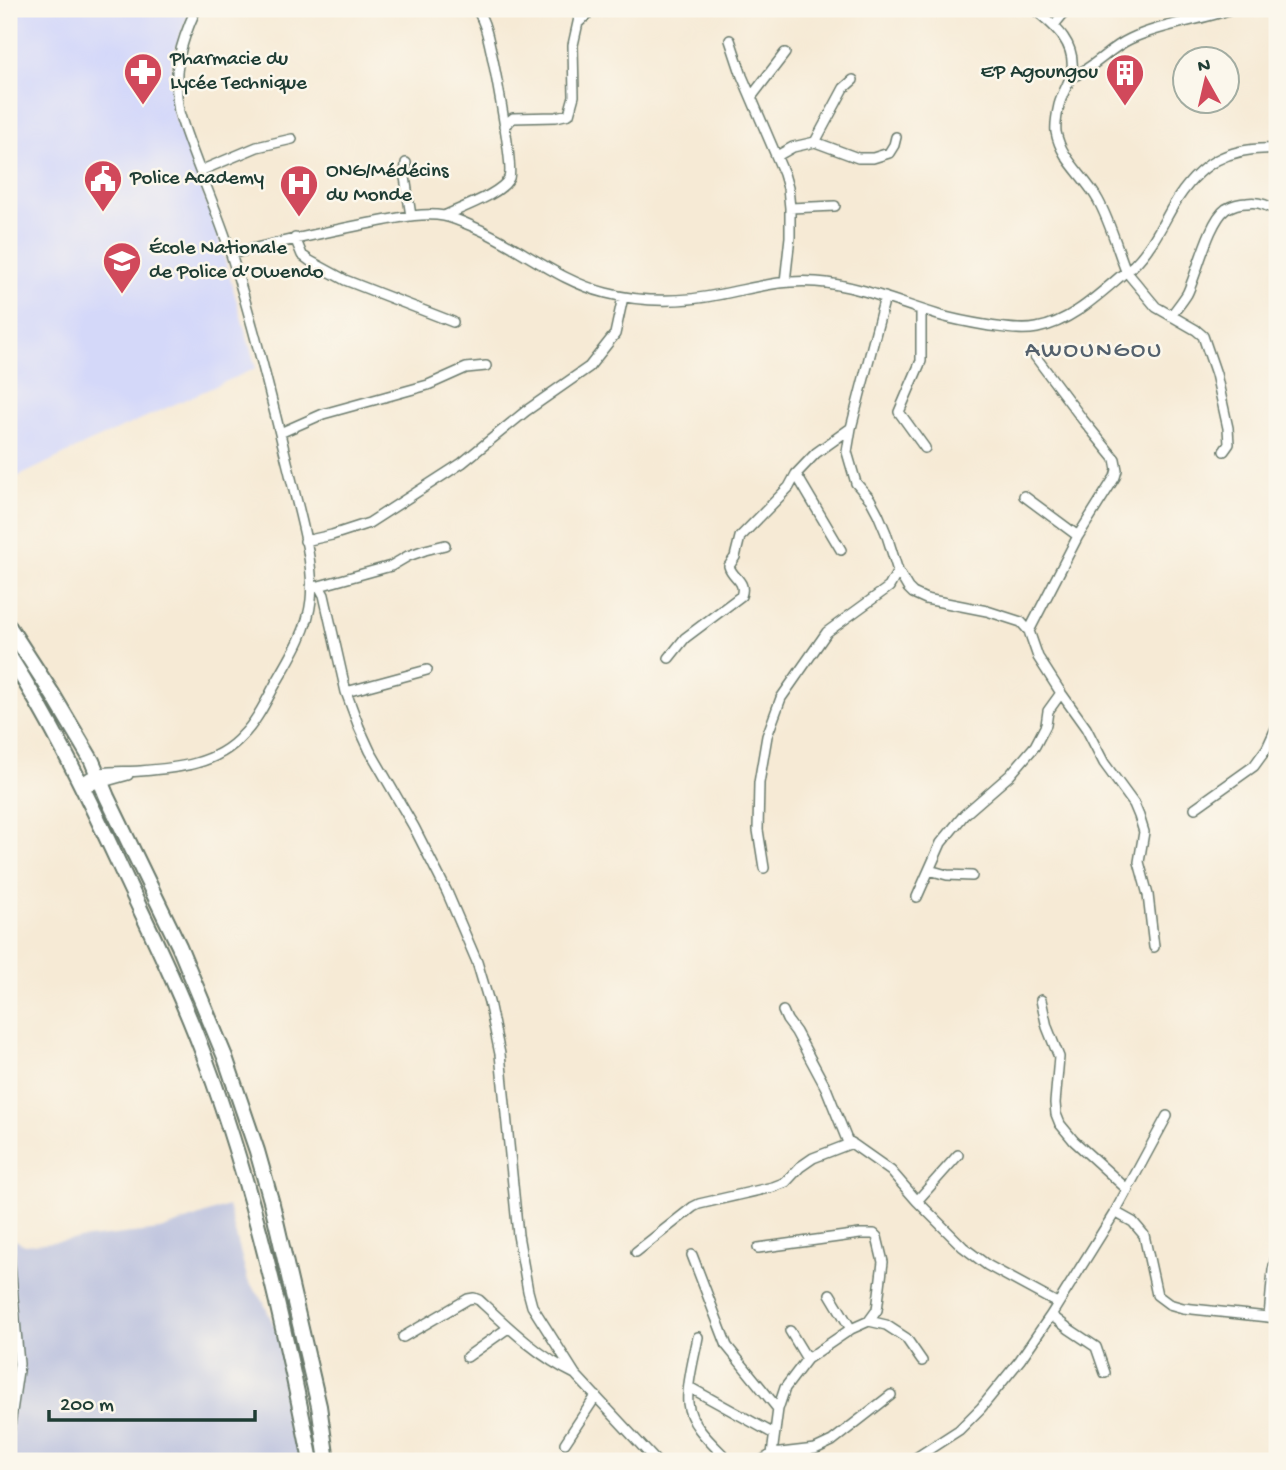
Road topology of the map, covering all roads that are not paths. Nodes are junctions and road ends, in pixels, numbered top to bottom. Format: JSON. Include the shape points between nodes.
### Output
{"nodes":[{"id":1,"x":197,"y":9,"type":"edge"},
{"id":2,"x":477,"y":9,"type":"edge"},
{"id":3,"x":580,"y":9,"type":"edge"},
{"id":4,"x":593,"y":9,"type":"edge"},
{"id":5,"x":1034,"y":9,"type":"edge"},
{"id":6,"x":1067,"y":9,"type":"edge"},
{"id":7,"x":1231,"y":9,"type":"edge"},
{"id":8,"x":578,"y":23,"type":"junction"},
{"id":9,"x":1054,"y":25,"type":"junction"},
{"id":10,"x":730,"y":40,"type":"dead end"},
{"id":11,"x":785,"y":53,"type":"dead end"},
{"id":12,"x":1070,"y":78,"type":"junction"},
{"id":13,"x":853,"y":80,"type":"dead end"},
{"id":14,"x":752,"y":96,"type":"junction"},
{"id":15,"x":504,"y":126,"type":"junction"},
{"id":16,"x":896,"y":137,"type":"dead end"},
{"id":17,"x":292,"y":139,"type":"dead end"},
{"id":18,"x":815,"y":142,"type":"junction"},
{"id":19,"x":1277,"y":149,"type":"edge"},
{"id":20,"x":777,"y":156,"type":"junction"},
{"id":21,"x":406,"y":163,"type":"dead end"},
{"id":22,"x":200,"y":170,"type":"junction"},
{"id":23,"x":835,"y":206,"type":"dead end"},
{"id":24,"x":790,"y":208,"type":"junction"},
{"id":25,"x":1277,"y":212,"type":"edge"},
{"id":26,"x":411,"y":216,"type":"junction"},
{"id":27,"x":444,"y":216,"type":"junction"},
{"id":28,"x":295,"y":238,"type":"junction"},
{"id":29,"x":231,"y":254,"type":"junction"},
{"id":30,"x":1126,"y":271,"type":"junction"},
{"id":31,"x":786,"y":282,"type":"junction"},
{"id":32,"x":623,"y":297,"type":"junction"},
{"id":33,"x":885,"y":298,"type":"junction"},
{"id":34,"x":921,"y":310,"type":"junction"},
{"id":35,"x":1171,"y":316,"type":"junction"},
{"id":36,"x":453,"y":322,"type":"dead end"},
{"id":37,"x":1035,"y":356,"type":"dead end"},
{"id":38,"x":486,"y":366,"type":"dead end"},
{"id":39,"x":851,"y":428,"type":"junction"},
{"id":40,"x":280,"y":433,"type":"junction"},
{"id":41,"x":925,"y":449,"type":"dead end"},
{"id":42,"x":1224,"y":451,"type":"dead end"},
{"id":43,"x":796,"y":474,"type":"junction"},
{"id":44,"x":1024,"y":496,"type":"dead end"},
{"id":45,"x":1078,"y":536,"type":"junction"},
{"id":46,"x":305,"y":541,"type":"junction"},
{"id":47,"x":445,"y":545,"type":"dead end"},
{"id":48,"x":841,"y":550,"type":"dead end"},
{"id":49,"x":898,"y":571,"type":"junction"},
{"id":50,"x":315,"y":586,"type":"junction"},
{"id":51,"x":9,"y":627,"type":"edge"},
{"id":52,"x":1029,"y":631,"type":"junction"},
{"id":53,"x":9,"y":656,"type":"edge"},
{"id":54,"x":669,"y":657,"type":"dead end"},
{"id":55,"x":427,"y":670,"type":"dead end"},
{"id":56,"x":346,"y":692,"type":"junction"},
{"id":57,"x":1061,"y":693,"type":"junction"},
{"id":58,"x":1277,"y":726,"type":"edge"},
{"id":59,"x":99,"y":778,"type":"junction"},
{"id":60,"x":81,"y":784,"type":"junction"},
{"id":61,"x":1195,"y":808,"type":"dead end"},
{"id":62,"x":764,"y":868,"type":"dead end"},
{"id":63,"x":929,"y":870,"type":"junction"},
{"id":64,"x":972,"y":876,"type":"dead end"},
{"id":65,"x":917,"y":897,"type":"dead end"},
{"id":66,"x":1154,"y":947,"type":"dead end"},
{"id":67,"x":1041,"y":1000,"type":"dead end"},
{"id":68,"x":783,"y":1011,"type":"dead end"},
{"id":69,"x":1167,"y":1116,"type":"dead end"},
{"id":70,"x":852,"y":1143,"type":"junction"},
{"id":71,"x":958,"y":1155,"type":"dead end"},
{"id":72,"x":1128,"y":1189,"type":"junction"},
{"id":73,"x":916,"y":1200,"type":"junction"},
{"id":74,"x":1115,"y":1212,"type":"junction"},
{"id":75,"x":758,"y":1248,"type":"dead end"},
{"id":76,"x":635,"y":1252,"type":"dead end"},
{"id":77,"x":9,"y":1253,"type":"edge"},
{"id":78,"x":1277,"y":1253,"type":"edge"},
{"id":79,"x":692,"y":1255,"type":"dead end"},
{"id":80,"x":830,"y":1294,"type":"dead end"},
{"id":81,"x":1057,"y":1303,"type":"junction"},
{"id":82,"x":1051,"y":1315,"type":"junction"},
{"id":83,"x":1273,"y":1317,"type":"edge"},
{"id":84,"x":869,"y":1321,"type":"junction"},
{"id":85,"x":508,"y":1328,"type":"junction"},
{"id":86,"x":851,"y":1329,"type":"junction"},
{"id":87,"x":790,"y":1331,"type":"dead end"},
{"id":88,"x":403,"y":1337,"type":"dead end"},
{"id":89,"x":698,"y":1337,"type":"dead end"},
{"id":90,"x":467,"y":1357,"type":"dead end"},
{"id":91,"x":807,"y":1359,"type":"junction"},
{"id":92,"x":922,"y":1361,"type":"dead end"},
{"id":93,"x":1105,"y":1373,"type":"dead end"},
{"id":94,"x":575,"y":1374,"type":"junction"},
{"id":95,"x":689,"y":1387,"type":"junction"},
{"id":96,"x":891,"y":1395,"type":"dead end"},
{"id":97,"x":596,"y":1396,"type":"junction"},
{"id":98,"x":778,"y":1409,"type":"junction"},
{"id":99,"x":9,"y":1432,"type":"edge"},
{"id":100,"x":774,"y":1434,"type":"junction"},
{"id":101,"x":565,"y":1443,"type":"dead end"},
{"id":102,"x":772,"y":1454,"type":"junction"},
{"id":103,"x":311,"y":1461,"type":"edge"},
{"id":104,"x":327,"y":1461,"type":"edge"},
{"id":105,"x":656,"y":1461,"type":"edge"},
{"id":106,"x":729,"y":1461,"type":"edge"},
{"id":107,"x":761,"y":1461,"type":"edge"},
{"id":108,"x":911,"y":1461,"type":"edge"}],
"edges":[{"from":1,"to":22,"type":"street","via":[[181,44],[176,87],[179,112]]},
{"from":2,"to":15,"type":"street","via":[[489,43]]},
{"from":3,"to":8,"type":"street"},
{"from":4,"to":8,"type":"street"},
{"from":5,"to":9,"type":"street"},
{"from":6,"to":9,"type":"street"},
{"from":7,"to":12,"type":"street","via":[[1145,32]]},
{"from":8,"to":15,"type":"street","via":[[569,114],[513,118]]},
{"from":9,"to":12,"type":"street","via":[[1073,56]]},
{"from":10,"to":14,"type":"street"},
{"from":11,"to":14,"type":"street"},
{"from":12,"to":30,"type":"street","via":[[1062,93],[1057,135],[1074,169],[1098,199]]},
{"from":13,"to":18,"type":"street"},
{"from":14,"to":20,"type":"street"},
{"from":15,"to":27,"type":"street","via":[[510,166],[504,186]]},
{"from":16,"to":18,"type":"street","via":[[889,153],[865,159]]},
{"from":17,"to":22,"type":"street","via":[[257,147]]},
{"from":18,"to":20,"type":"street"},
{"from":19,"to":30,"type":"street","via":[[1252,149],[1212,162],[1191,180],[1153,242]]},
{"from":20,"to":24,"type":"street"},
{"from":21,"to":26,"type":"street"},
{"from":22,"to":29,"type":"street"},
{"from":23,"to":24,"type":"street"},
{"from":24,"to":31,"type":"street"},
{"from":25,"to":35,"type":"street","via":[[1251,202],[1226,209],[1210,233],[1186,295]]},
{"from":26,"to":27,"type":"street"},
{"from":26,"to":28,"type":"street"},
{"from":27,"to":32,"type":"street","via":[[482,231],[580,284]]},
{"from":28,"to":29,"type":"street"},
{"from":28,"to":36,"type":"street","via":[[302,255],[345,280]]},
{"from":29,"to":40,"type":"street"},
{"from":30,"to":34,"type":"street","via":[[1063,319],[1034,329],[1002,328]]},
{"from":30,"to":35,"type":"street","via":[[1148,299]]},
{"from":31,"to":32,"type":"street","via":[[689,299]]},
{"from":31,"to":33,"type":"street","via":[[832,284]]},
{"from":32,"to":46,"type":"street","via":[[615,334],[589,367],[462,463],[369,523]]},
{"from":33,"to":34,"type":"street"},
{"from":33,"to":39,"type":"street"},
{"from":34,"to":41,"type":"street","via":[[921,361],[899,412]]},
{"from":35,"to":42,"type":"street","via":[[1196,330],[1207,346],[1228,428],[1229,444]]},
{"from":37,"to":45,"type":"street","via":[[1115,459],[1115,477]]},
{"from":38,"to":40,"type":"street","via":[[466,368],[428,385],[323,414]]},
{"from":39,"to":43,"type":"street"},
{"from":39,"to":49,"type":"street","via":[[847,452],[856,483],[878,514]]},
{"from":40,"to":46,"type":"street"},
{"from":43,"to":48,"type":"street"},
{"from":43,"to":54,"type":"street","via":[[740,537],[729,566],[742,583],[741,596],[685,638]]},
{"from":44,"to":45,"type":"street"},
{"from":45,"to":52,"type":"street"},
{"from":46,"to":50,"type":"street"},
{"from":47,"to":50,"type":"street","via":[[391,566]]},
{"from":49,"to":52,"type":"street","via":[[913,593],[1011,617]]},
{"from":49,"to":62,"type":"street","via":[[889,587],[827,632],[781,698],[767,736],[759,783],[758,830]]},
{"from":50,"to":56,"type":"street","via":[[324,595]]},
{"from":50,"to":59,"type":"street","via":[[300,639],[264,706],[233,745],[210,760]]},
{"from":51,"to":59,"type":"highway"},
{"from":52,"to":57,"type":"street","via":[[1038,657]]},
{"from":53,"to":60,"type":"highway"},
{"from":55,"to":56,"type":"street"},
{"from":56,"to":94,"type":"street","via":[[370,751],[447,892],[477,962],[500,1054],[528,1291],[532,1306]]},
{"from":57,"to":63,"type":"street","via":[[1048,711],[1044,732],[1035,746],[964,815],[941,843]]},
{"from":57,"to":66,"type":"street","via":[[1139,816],[1144,832],[1139,862]]},
{"from":58,"to":61,"type":"street","via":[[1254,766]]},
{"from":59,"to":60,"type":"street","via":[[92,785]]},
{"from":59,"to":104,"type":"highway","via":[[179,946],[240,1099],[272,1204]]},
{"from":60,"to":103,"type":"highway","via":[[170,973],[227,1121],[252,1201]]},
{"from":63,"to":64,"type":"street"},
{"from":63,"to":65,"type":"street"},
{"from":67,"to":72,"type":"street","via":[[1059,1058],[1055,1103],[1060,1124]]},
{"from":68,"to":70,"type":"street"},
{"from":69,"to":72,"type":"street"},
{"from":70,"to":73,"type":"street","via":[[891,1171]]},
{"from":70,"to":76,"type":"street","via":[[813,1158],[786,1182],[693,1207]]},
{"from":71,"to":73,"type":"street"},
{"from":72,"to":74,"type":"street"},
{"from":73,"to":81,"type":"street","via":[[987,1265]]},
{"from":74,"to":81,"type":"street"},
{"from":74,"to":83,"type":"street","via":[[1144,1235],[1157,1295],[1169,1304]]},
{"from":75,"to":84,"type":"street","via":[[874,1234],[883,1270],[877,1310]]},
{"from":77,"to":99,"type":"street","via":[[19,1364]]},
{"from":78,"to":83,"type":"street"},
{"from":79,"to":98,"type":"street","via":[[727,1346]]},
{"from":80,"to":86,"type":"street"},
{"from":81,"to":82,"type":"street"},
{"from":82,"to":93,"type":"street","via":[[1096,1347]]},
{"from":82,"to":108,"type":"street","via":[[981,1408],[959,1430]]},
{"from":84,"to":86,"type":"street"},
{"from":84,"to":92,"type":"street","via":[[906,1338]]},
{"from":85,"to":88,"type":"street","via":[[474,1298]]},
{"from":85,"to":90,"type":"street"},
{"from":85,"to":94,"type":"street"},
{"from":86,"to":91,"type":"street"},
{"from":87,"to":91,"type":"street"},
{"from":89,"to":95,"type":"street"},
{"from":91,"to":98,"type":"street","via":[[785,1388]]},
{"from":94,"to":97,"type":"street"},
{"from":95,"to":100,"type":"street"},
{"from":95,"to":106,"type":"street","via":[[687,1401],[693,1418]]},
{"from":96,"to":102,"type":"street","via":[[823,1446]]},
{"from":97,"to":101,"type":"street"},
{"from":97,"to":105,"type":"street"},
{"from":98,"to":100,"type":"street"},
{"from":100,"to":102,"type":"street"},
{"from":102,"to":107,"type":"street"}]}
